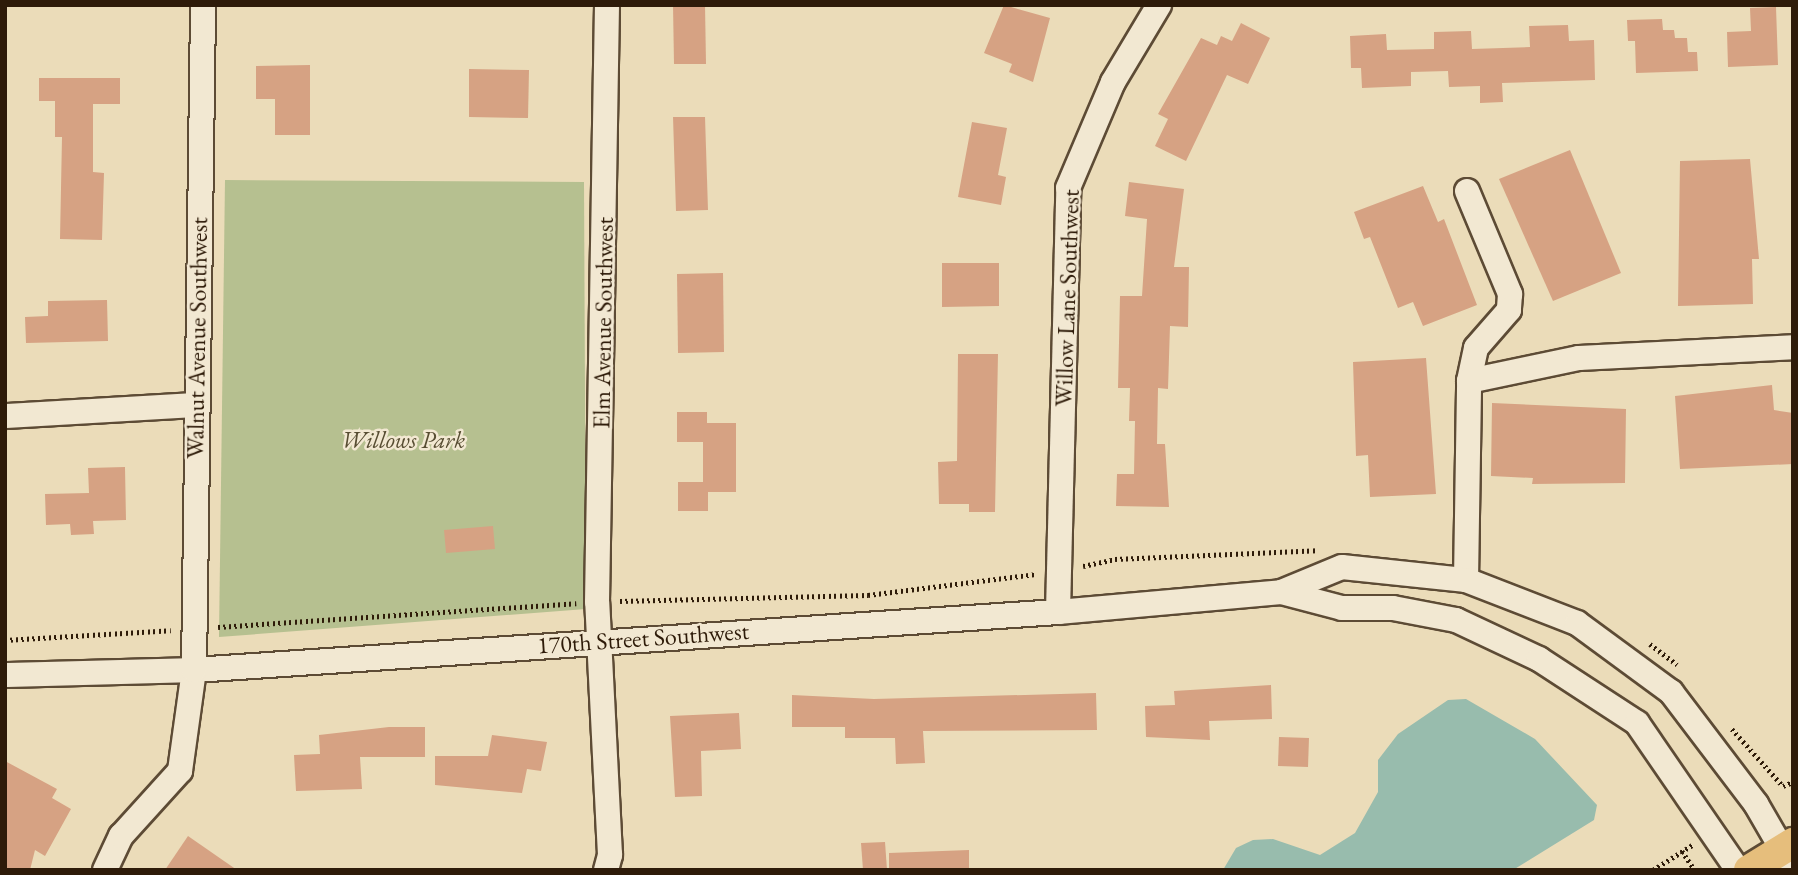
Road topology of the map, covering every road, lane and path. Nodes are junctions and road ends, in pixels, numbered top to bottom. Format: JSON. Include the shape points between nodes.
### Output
{"nodes":[{"id":1,"x":202,"y":5,"type":"edge"},
{"id":2,"x":607,"y":5,"type":"edge"},
{"id":3,"x":1159,"y":5,"type":"edge"},
{"id":4,"x":1467,"y":191,"type":"dead end"},
{"id":5,"x":1793,"y":347,"type":"edge"},
{"id":6,"x":1469,"y":381,"type":"junction"},
{"id":7,"x":196,"y":405,"type":"junction"},
{"id":8,"x":5,"y":416,"type":"edge"},
{"id":9,"x":1466,"y":580,"type":"junction"},
{"id":10,"x":1281,"y":592,"type":"junction"},
{"id":11,"x":1058,"y":612,"type":"junction"},
{"id":12,"x":601,"y":640,"type":"junction"},
{"id":13,"x":194,"y":670,"type":"junction"},
{"id":14,"x":5,"y":676,"type":"edge"},
{"id":15,"x":1682,"y":851,"type":"dead end"},
{"id":16,"x":1789,"y":853,"type":"edge"},
{"id":17,"x":105,"y":870,"type":"edge"},
{"id":18,"x":606,"y":870,"type":"edge"},
{"id":19,"x":1695,"y":870,"type":"edge"},
{"id":20,"x":1738,"y":870,"type":"edge"},
{"id":21,"x":1749,"y":870,"type":"edge"}],
"edges":[{"from":1,"to":7,"type":"street","name":"Walnut Avenue Southwest"},
{"from":2,"to":12,"type":"street","name":"Elm Avenue Southwest"},
{"from":3,"to":11,"type":"street","name":"Willow Lane Southwest","via":[[1113,82],[1068,188]]},
{"from":4,"to":6,"type":"street","via":[[1510,294],[1509,310],[1476,348]]},
{"from":5,"to":6,"type":"street","via":[[1579,358]]},
{"from":6,"to":9,"type":"street"},
{"from":7,"to":8,"type":"street"},
{"from":7,"to":13,"type":"street","name":"Walnut Avenue Southwest"},
{"from":9,"to":10,"type":"street","name":"170th Street Southwest","via":[[1342,567]]},
{"from":9,"to":16,"type":"street","name":"170th Street Southwest","via":[[1577,623],[1671,692]]},
{"from":10,"to":11,"type":"street","name":"170th Street Southwest"},
{"from":10,"to":20,"type":"street","name":"170th Street Southwest","via":[[1342,608],[1393,608],[1456,620],[1539,659],[1637,723]]},
{"from":11,"to":12,"type":"street","name":"170th Street Southwest"},
{"from":12,"to":13,"type":"street","name":"170th Street Southwest"},
{"from":12,"to":18,"type":"street","name":"Elm Avenue Southwest"},
{"from":13,"to":14,"type":"street","name":"170th Street Southwest"},
{"from":13,"to":17,"type":"street","name":"Walnut Avenue Southwest","via":[[180,771],[121,836]]},
{"from":15,"to":19,"type":"path"},
{"from":16,"to":21,"type":"main road"}]}
